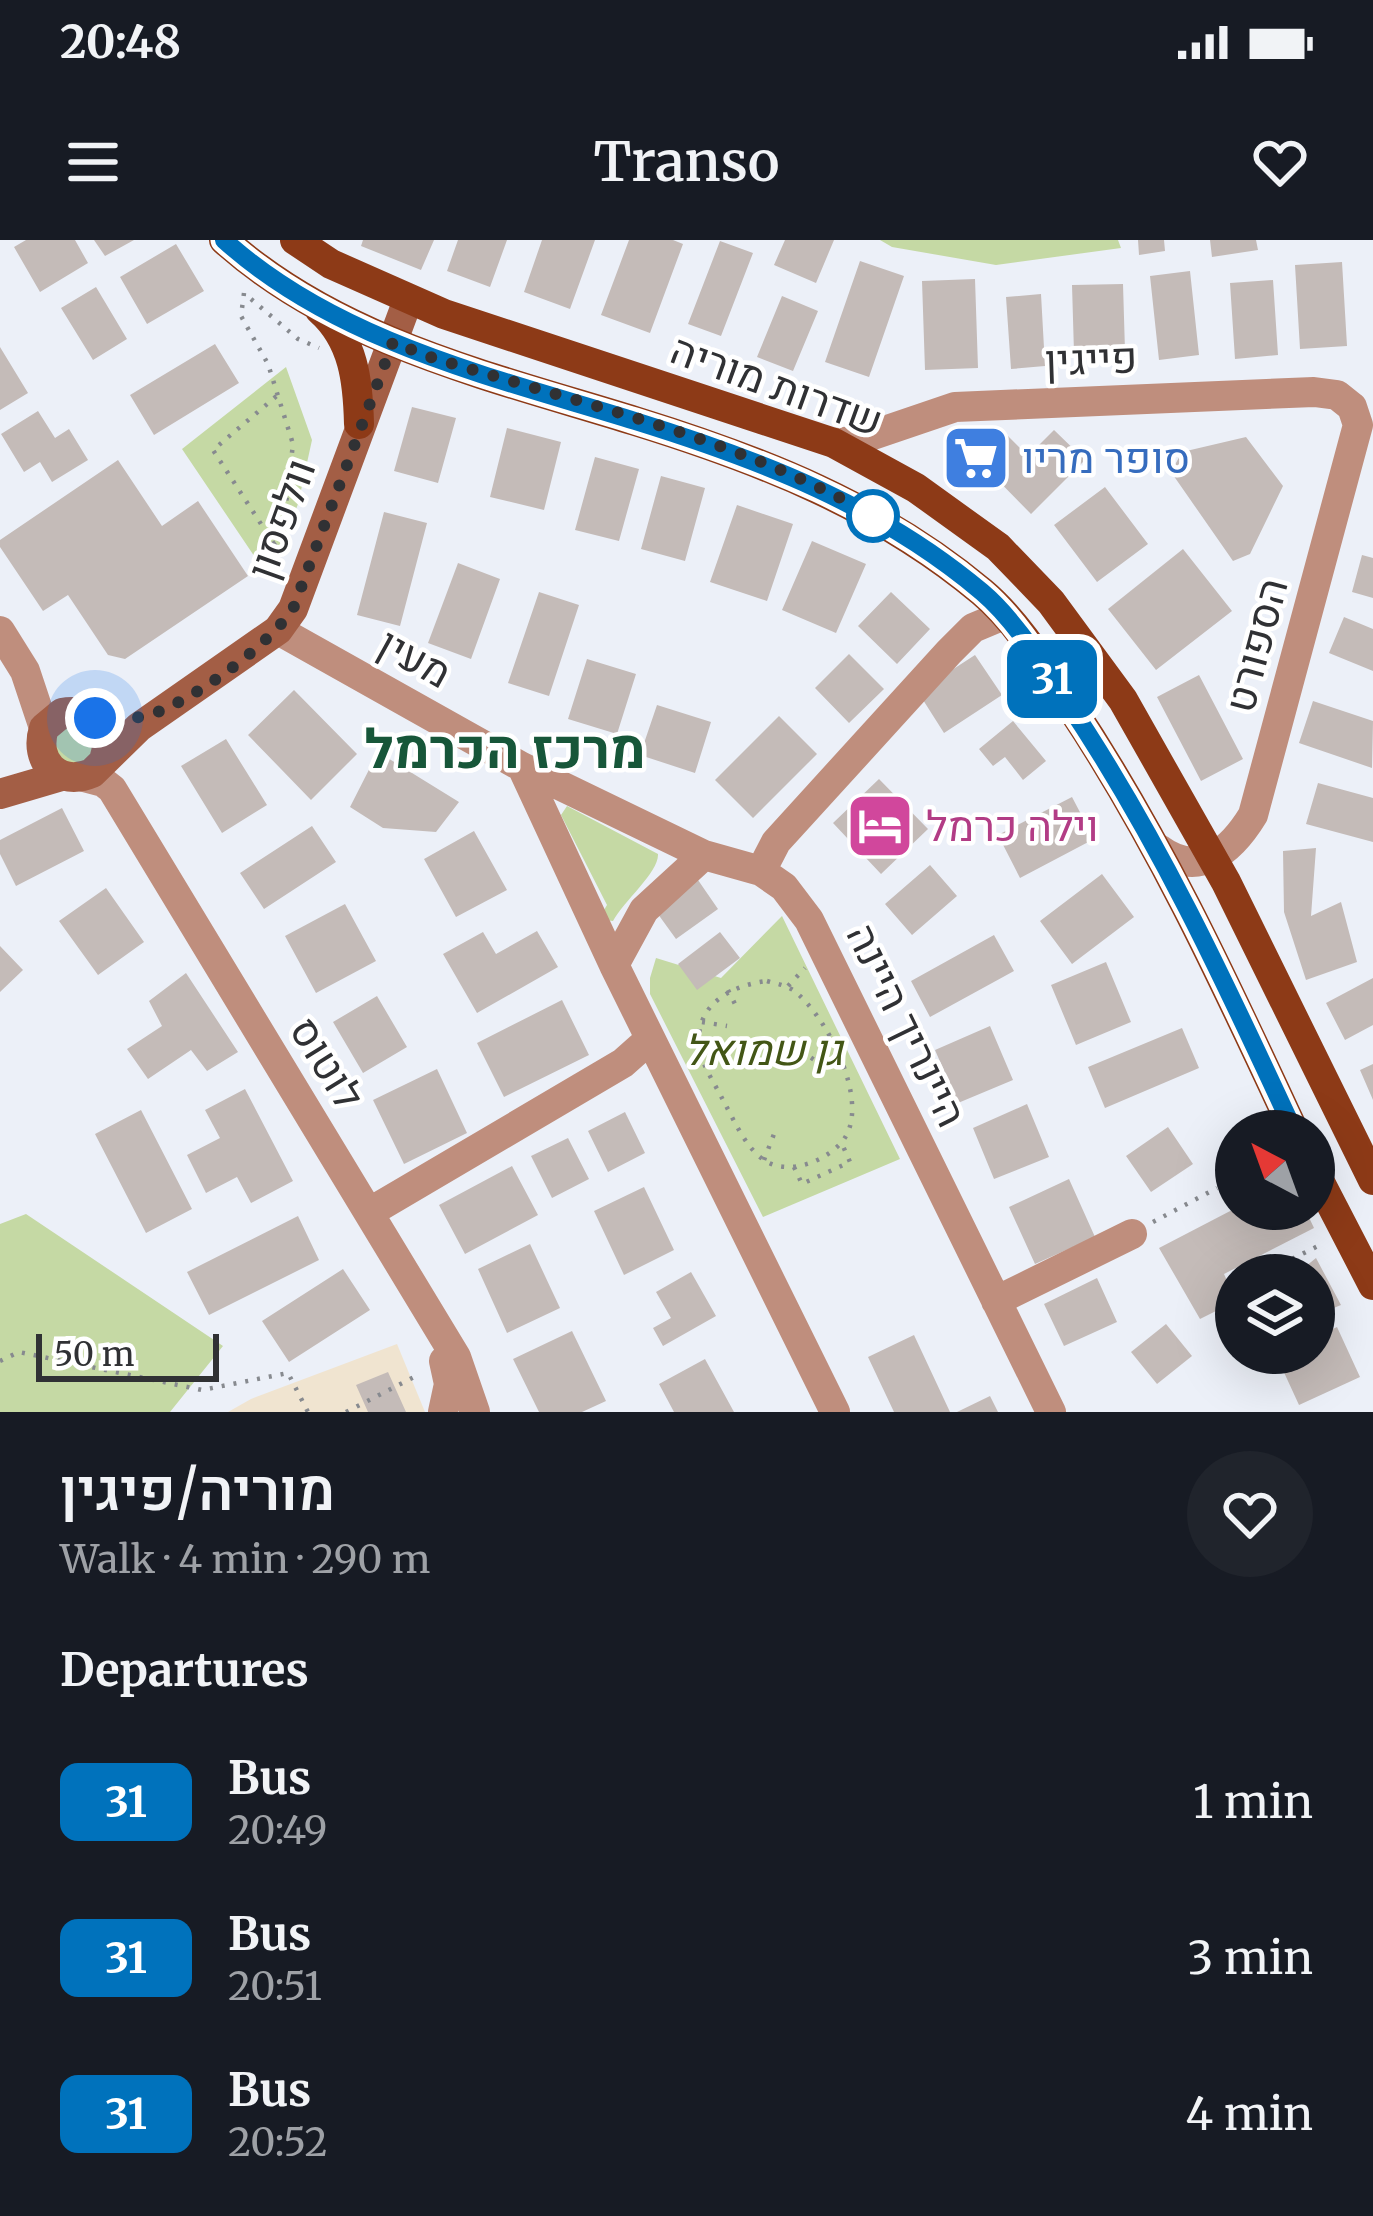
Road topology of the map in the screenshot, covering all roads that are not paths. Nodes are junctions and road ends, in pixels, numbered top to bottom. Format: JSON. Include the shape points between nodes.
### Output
{"nodes":[{"id":1,"x":224,"y":240,"type":"edge"},
{"id":2,"x":295,"y":240,"type":"edge"},
{"id":3,"x":408,"y":300,"type":"junction"},
{"id":4,"x":311,"y":302,"type":"junction"},
{"id":5,"x":393,"y":342,"type":"junction"},
{"id":6,"x":1362,"y":399,"type":"edge"},
{"id":7,"x":359,"y":424,"type":"junction"},
{"id":8,"x":835,"y":443,"type":"junction"},
{"id":9,"x":1004,"y":615,"type":"junction"},
{"id":10,"x":278,"y":630,"type":"junction"},
{"id":11,"x":0,"y":631,"type":"edge"},
{"id":12,"x":25,"y":671,"type":"junction"},
{"id":13,"x":160,"y":711,"type":"junction"},
{"id":14,"x":84,"y":714,"type":"junction"},
{"id":15,"x":42,"y":740,"type":"junction"},
{"id":16,"x":522,"y":767,"type":"junction"},
{"id":17,"x":83,"y":771,"type":"junction"},
{"id":18,"x":4,"y":792,"type":"edge"},
{"id":19,"x":1159,"y":849,"type":"junction"},
{"id":20,"x":704,"y":855,"type":"junction"},
{"id":21,"x":1213,"y":859,"type":"junction"},
{"id":22,"x":761,"y":871,"type":"junction"},
{"id":23,"x":614,"y":964,"type":"junction"},
{"id":24,"x":650,"y":1039,"type":"junction"},
{"id":25,"x":1284,"y":1110,"type":"edge"},
{"id":26,"x":1373,"y":1180,"type":"edge"},
{"id":27,"x":370,"y":1212,"type":"junction"},
{"id":28,"x":1335,"y":1213,"type":"edge"},
{"id":29,"x":1132,"y":1234,"type":"road end"},
{"id":30,"x":1373,"y":1286,"type":"edge"},
{"id":31,"x":996,"y":1301,"type":"junction"},
{"id":32,"x":450,"y":1359,"type":"junction"},
{"id":33,"x":443,"y":1412,"type":"edge"},
{"id":34,"x":476,"y":1412,"type":"edge"},
{"id":35,"x":835,"y":1412,"type":"edge"},
{"id":36,"x":1051,"y":1412,"type":"edge"}],
"edges":[{"from":1,"to":4,"type":"main road","name":"שדרות מוריה"},
{"from":2,"to":3,"type":"main road","name":"שדרות מוריה"},
{"from":3,"to":5,"type":"street","name":"וולפסון"},
{"from":3,"to":8,"type":"main road","name":"שדרות מוריה"},
{"from":4,"to":5,"type":"main road","name":"שדרות מוריה"},
{"from":4,"to":7,"type":"main road","via":[[348,348]]},
{"from":5,"to":7,"type":"street","name":"וולפסון"},
{"from":5,"to":9,"type":"main road","name":"שדרות מוריה","via":[[795,475],[910,539]]},
{"from":6,"to":8,"type":"street","name":"פייגין","via":[[1314,392],[955,406]]},
{"from":6,"to":21,"type":"street","name":"הספורט","via":[[1262,788],[1242,832]]},
{"from":7,"to":10,"type":"street","name":"וולפסון","via":[[293,609]]},
{"from":8,"to":21,"type":"main road","name":"שדרות מוריה","via":[[967,522],[1051,602],[1123,700]]},
{"from":9,"to":19,"type":"main road","name":"שדרות מוריה"},
{"from":9,"to":22,"type":"street","via":[[983,621],[949,652],[776,842]]},
{"from":10,"to":13,"type":"street","name":"וולפסון"},
{"from":10,"to":16,"type":"street","name":"מעין"},
{"from":11,"to":12,"type":"street"},
{"from":12,"to":14,"type":"street"},
{"from":12,"to":15,"type":"street"},
{"from":13,"to":14,"type":"street","name":"וולפסון","via":[[137,718]]},
{"from":13,"to":17,"type":"street","name":"וולפסון"},
{"from":14,"to":15,"type":"street","via":[[51,719]]},
{"from":14,"to":17,"type":"street","via":[[107,738]]},
{"from":15,"to":17,"type":"street","via":[[45,762]]},
{"from":15,"to":18,"type":"street"},
{"from":16,"to":20,"type":"street","name":"מעין"},
{"from":16,"to":23,"type":"street"},
{"from":17,"to":18,"type":"street"},
{"from":17,"to":27,"type":"street","name":"לוטוס","via":[[112,789]]},
{"from":19,"to":21,"type":"street","via":[[1184,863]]},
{"from":19,"to":25,"type":"main road","name":"שדרות מוריה"},
{"from":20,"to":22,"type":"street","name":"היינריך היינה"},
{"from":20,"to":23,"type":"street","via":[[644,910]]},
{"from":21,"to":26,"type":"main road","name":"שדרות מוריה"},
{"from":22,"to":31,"type":"street","name":"היינריך היינה","via":[[784,886],[808,920]]},
{"from":23,"to":24,"type":"street"},
{"from":24,"to":27,"type":"street","via":[[623,1064]]},
{"from":24,"to":35,"type":"street"},
{"from":27,"to":32,"type":"street","name":"לוטוס"},
{"from":28,"to":30,"type":"main road"},
{"from":29,"to":31,"type":"street"},
{"from":31,"to":36,"type":"street","name":"היינריך היינה"},
{"from":32,"to":33,"type":"street"},
{"from":32,"to":34,"type":"street","name":"לוטוס"}]}
